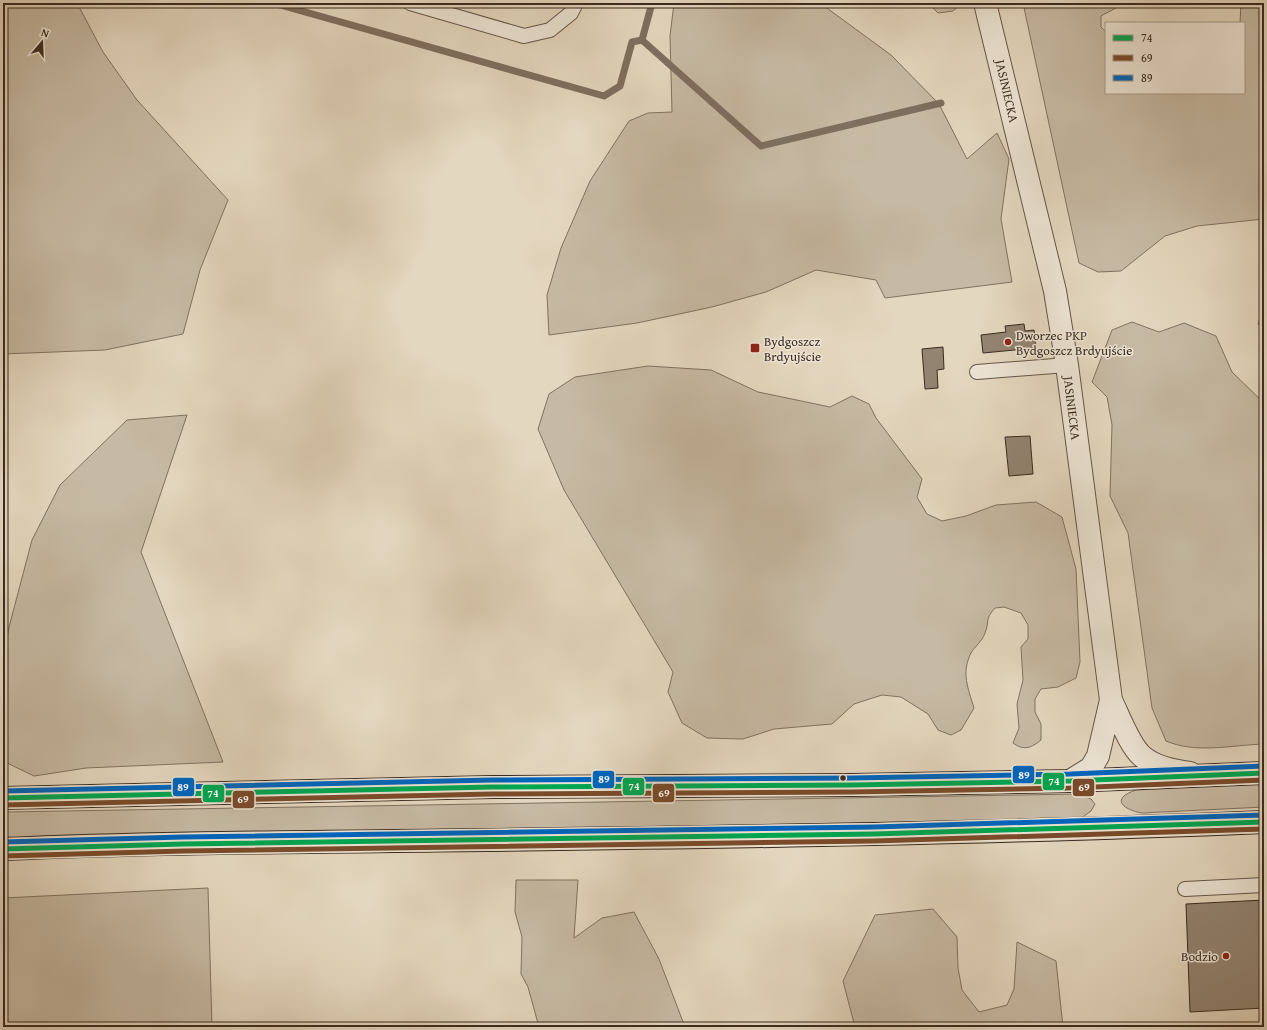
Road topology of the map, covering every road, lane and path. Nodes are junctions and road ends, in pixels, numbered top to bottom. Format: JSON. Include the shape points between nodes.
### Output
{"nodes":[{"id":1,"x":410,"y":3,"type":"edge"},
{"id":2,"x":576,"y":3,"type":"edge"},
{"id":3,"x":985,"y":3,"type":"edge"},
{"id":4,"x":1067,"y":365,"type":"junction"},
{"id":5,"x":977,"y":372,"type":"dead end"},
{"id":6,"x":1110,"y":700,"type":"junction"},
{"id":7,"x":1264,"y":773,"type":"edge"},
{"id":8,"x":1210,"y":775,"type":"junction"},
{"id":9,"x":1070,"y":781,"type":"junction"},
{"id":10,"x":3,"y":798,"type":"edge"},
{"id":11,"x":1264,"y":822,"type":"edge"},
{"id":12,"x":3,"y":849,"type":"edge"},
{"id":13,"x":1264,"y":885,"type":"edge"},
{"id":14,"x":1185,"y":890,"type":"dead end"}],
"edges":[{"from":1,"to":2,"type":"lane","via":[[524,36],[550,30],[571,13]]},
{"from":3,"to":4,"type":"street","name":"JASINIECKA","via":[[1055,291]]},
{"from":4,"to":5,"type":"lane"},
{"from":4,"to":6,"type":"street","name":"JASINIECKA"},
{"from":6,"to":8,"type":"street","name":"JASINIECKA","via":[[1142,757],[1159,766]]},
{"from":6,"to":9,"type":"street","name":"JASINIECKA","via":[[1098,756],[1091,768]]},
{"from":7,"to":8,"type":"main road"},
{"from":8,"to":9,"type":"main road"},
{"from":9,"to":10,"type":"main road","via":[[492,787]]},
{"from":11,"to":12,"type":"main road","via":[[1105,829],[552,840],[119,844]]},
{"from":13,"to":14,"type":"lane"}]}
